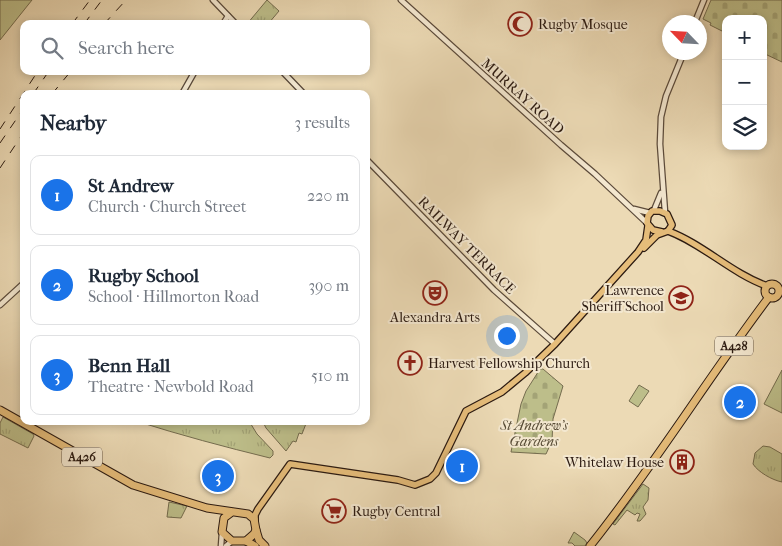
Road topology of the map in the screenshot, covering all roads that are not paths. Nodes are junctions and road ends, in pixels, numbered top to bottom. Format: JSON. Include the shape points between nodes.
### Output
{"nodes":[{"id":1,"x":213,"y":0,"type":"edge"},
{"id":2,"x":401,"y":0,"type":"edge"},
{"id":3,"x":704,"y":0,"type":"edge"},
{"id":4,"x":698,"y":15,"type":"edge"},
{"id":5,"x":228,"y":16,"type":"junction"},
{"id":6,"x":226,"y":20,"type":"edge"},
{"id":7,"x":232,"y":20,"type":"edge"},
{"id":8,"x":681,"y":60,"type":"edge"},
{"id":9,"x":193,"y":75,"type":"edge"},
{"id":10,"x":286,"y":75,"type":"edge"},
{"id":11,"x":184,"y":90,"type":"edge"},
{"id":12,"x":300,"y":90,"type":"edge"},
{"id":13,"x":370,"y":163,"type":"edge"},
{"id":14,"x":662,"y":190,"type":"junction"},
{"id":15,"x":631,"y":207,"type":"junction"},
{"id":16,"x":652,"y":211,"type":"junction"},
{"id":17,"x":664,"y":212,"type":"junction"},
{"id":18,"x":648,"y":225,"type":"junction"},
{"id":19,"x":672,"y":225,"type":"junction"},
{"id":20,"x":665,"y":231,"type":"junction"},
{"id":21,"x":683,"y":236,"type":"junction"},
{"id":22,"x":638,"y":252,"type":"junction"},
{"id":23,"x":780,"y":285,"type":"edge"},
{"id":24,"x":767,"y":286,"type":"junction"},
{"id":25,"x":20,"y":287,"type":"edge"},
{"id":26,"x":769,"y":296,"type":"junction"},
{"id":27,"x":0,"y":305,"type":"edge"},
{"id":28,"x":555,"y":344,"type":"junction"},
{"id":29,"x":0,"y":410,"type":"edge"},
{"id":30,"x":20,"y":421,"type":"edge"},
{"id":31,"x":27,"y":425,"type":"edge"},
{"id":32,"x":260,"y":506,"type":"junction"},
{"id":33,"x":207,"y":508,"type":"junction"},
{"id":34,"x":232,"y":512,"type":"junction"},
{"id":35,"x":242,"y":512,"type":"junction"},
{"id":36,"x":256,"y":527,"type":"junction"},
{"id":37,"x":222,"y":528,"type":"junction"},
{"id":38,"x":232,"y":541,"type":"junction"},
{"id":39,"x":246,"y":541,"type":"junction"},
{"id":40,"x":591,"y":544,"type":"edge"},
{"id":41,"x":222,"y":546,"type":"edge"},
{"id":42,"x":226,"y":546,"type":"edge"},
{"id":43,"x":255,"y":546,"type":"edge"},
{"id":44,"x":265,"y":546,"type":"edge"}],
"edges":[{"from":1,"to":5,"type":"street"},
{"from":2,"to":15,"type":"street","name":"MURRAY ROAD"},
{"from":3,"to":4,"type":"street"},
{"from":5,"to":6,"type":"street"},
{"from":5,"to":7,"type":"street"},
{"from":8,"to":14,"type":"street","via":[[661,117]]},
{"from":9,"to":11,"type":"street"},
{"from":10,"to":12,"type":"street"},
{"from":13,"to":28,"type":"street","name":"RAILWAY TERRACE","via":[[487,283]]},
{"from":14,"to":16,"type":"street"},
{"from":14,"to":17,"type":"street"},
{"from":15,"to":16,"type":"street","name":"MURRAY ROAD"},
{"from":15,"to":18,"type":"street","name":"MURRAY ROAD"},
{"from":16,"to":17,"type":"main road"},
{"from":16,"to":18,"type":"main road"},
{"from":17,"to":19,"type":"main road"},
{"from":18,"to":20,"type":"main road","via":[[653,230]]},
{"from":18,"to":22,"type":"main road","via":[[646,240]]},
{"from":19,"to":20,"type":"main road"},
{"from":19,"to":21,"type":"main road"},
{"from":20,"to":21,"type":"main road"},
{"from":20,"to":22,"type":"main road"},
{"from":21,"to":24,"type":"main road","via":[[752,280]]},
{"from":22,"to":28,"type":"main road"},
{"from":23,"to":24,"type":"highway"},
{"from":23,"to":26,"type":"highway","via":[[777,295]]},
{"from":24,"to":26,"type":"highway","via":[[765,292]]},
{"from":25,"to":27,"type":"street"},
{"from":26,"to":40,"type":"highway","number":"A428","via":[[610,523]]},
{"from":28,"to":32,"type":"main road","via":[[502,392],[466,410],[436,473],[430,479],[422,483],[409,482],[290,464]]},
{"from":29,"to":30,"type":"highway","number":"A426"},
{"from":31,"to":33,"type":"highway","number":"A426","via":[[133,485]]},
{"from":32,"to":35,"type":"main road"},
{"from":32,"to":36,"type":"main road","via":[[255,516]]},
{"from":33,"to":34,"type":"highway","number":"A426"},
{"from":33,"to":37,"type":"highway","via":[[218,517]]},
{"from":34,"to":35,"type":"highway","number":"A426"},
{"from":34,"to":37,"type":"highway","via":[[224,518]]},
{"from":35,"to":36,"type":"highway","via":[[254,519]]},
{"from":36,"to":39,"type":"highway"},
{"from":36,"to":44,"type":"highway","via":[[259,540]]},
{"from":37,"to":38,"type":"highway"},
{"from":37,"to":41,"type":"street"},
{"from":38,"to":39,"type":"highway"},
{"from":38,"to":42,"type":"street"},
{"from":39,"to":43,"type":"highway"}]}
